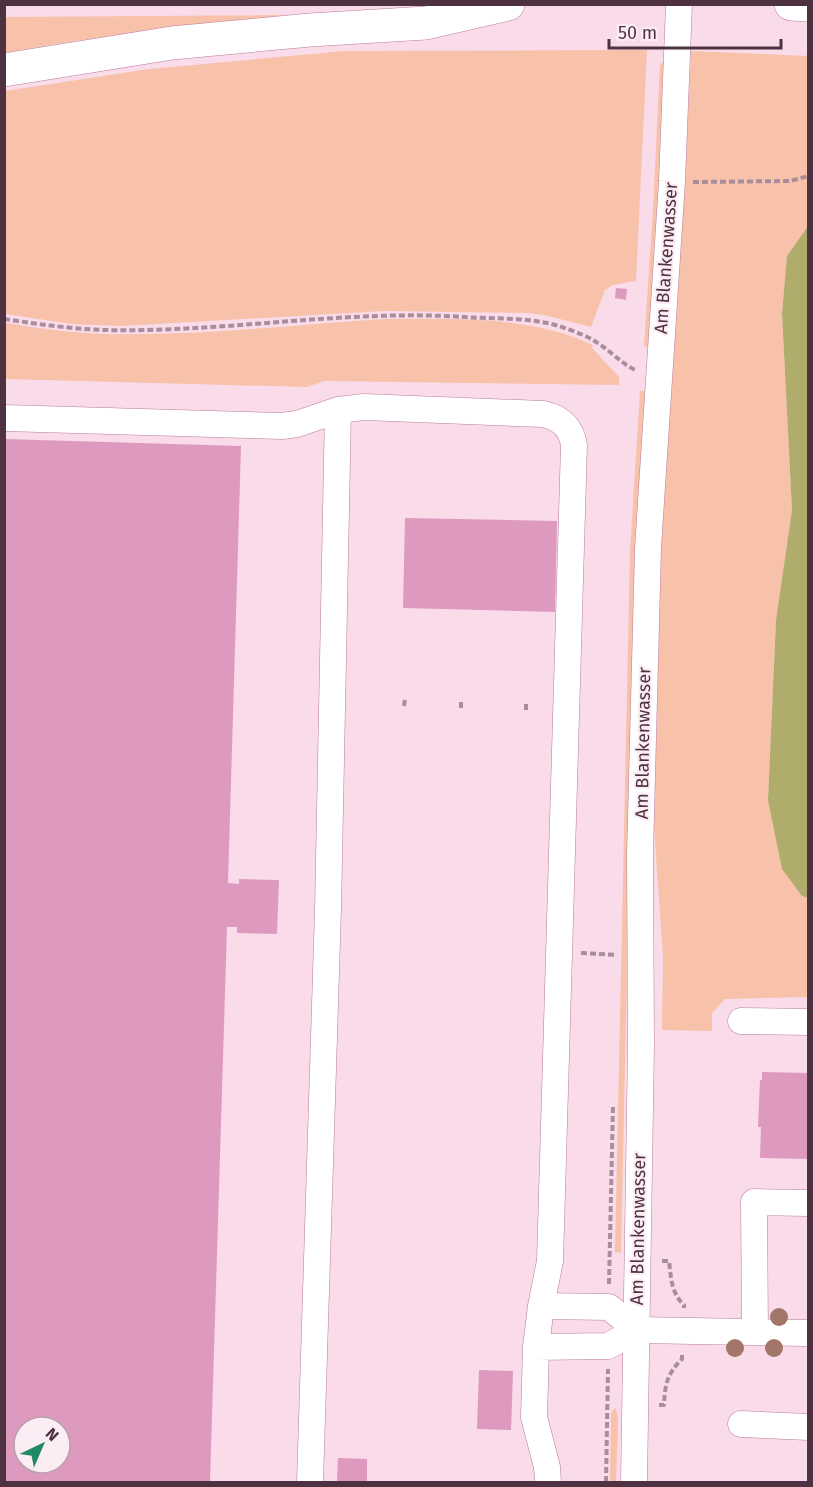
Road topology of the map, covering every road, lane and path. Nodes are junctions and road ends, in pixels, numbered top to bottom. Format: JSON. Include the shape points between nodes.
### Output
{"nodes":[{"id":1,"x":508,"y":4,"type":"edge"},
{"id":2,"x":679,"y":4,"type":"edge"},
{"id":3,"x":791,"y":4,"type":"edge"},
{"id":4,"x":808,"y":6,"type":"edge"},
{"id":5,"x":4,"y":70,"type":"edge"},
{"id":6,"x":808,"y":176,"type":"edge"},
{"id":7,"x":672,"y":181,"type":"junction"},
{"id":8,"x":4,"y":319,"type":"edge"},
{"id":9,"x":658,"y":373,"type":"junction"},
{"id":10,"x":338,"y":410,"type":"junction"},
{"id":11,"x":4,"y":418,"type":"edge"},
{"id":12,"x":405,"y":699,"type":"dead end"},
{"id":13,"x":461,"y":700,"type":"dead end"},
{"id":14,"x":526,"y":702,"type":"dead end"},
{"id":15,"x":404,"y":706,"type":"dead end"},
{"id":16,"x":461,"y":708,"type":"dead end"},
{"id":17,"x":526,"y":710,"type":"dead end"},
{"id":18,"x":586,"y":953,"type":"dead end"},
{"id":19,"x":617,"y":955,"type":"dead end"},
{"id":20,"x":741,"y":1021,"type":"dead end"},
{"id":21,"x":808,"y":1022,"type":"edge"},
{"id":22,"x":808,"y":1203,"type":"edge"},
{"id":23,"x":541,"y":1306,"type":"junction"},
{"id":24,"x":637,"y":1330,"type":"junction"},
{"id":25,"x":755,"y":1332,"type":"junction"},
{"id":26,"x":808,"y":1333,"type":"edge"},
{"id":27,"x":536,"y":1347,"type":"junction"},
{"id":28,"x":741,"y":1424,"type":"dead end"},
{"id":29,"x":808,"y":1426,"type":"edge"},
{"id":30,"x":310,"y":1482,"type":"edge"},
{"id":31,"x":548,"y":1482,"type":"edge"},
{"id":32,"x":634,"y":1482,"type":"edge"}],
"edges":[{"from":1,"to":5,"type":"highway","via":[[426,23],[172,43]]},
{"from":2,"to":7,"type":"street","name":"Am Blankenwasser"},
{"from":3,"to":4,"type":"highway"},
{"from":6,"to":7,"type":"path","via":[[790,181]]},
{"from":7,"to":9,"type":"street","name":"Am Blankenwasser"},
{"from":8,"to":9,"type":"path","via":[[104,330],[387,315],[527,321],[579,334],[593,340],[625,366]]},
{"from":9,"to":24,"type":"street","name":"Am Blankenwasser","via":[[648,548],[640,854]]},
{"from":10,"to":11,"type":"street","via":[[282,426]]},
{"from":10,"to":23,"type":"street","via":[[364,407],[543,414],[566,424],[572,435],[550,1261]]},
{"from":10,"to":30,"type":"street","via":[[328,910]]},
{"from":12,"to":15,"type":"path"},
{"from":13,"to":16,"type":"path"},
{"from":14,"to":17,"type":"path"},
{"from":18,"to":19,"type":"path"},
{"from":20,"to":21,"type":"street"},
{"from":22,"to":25,"type":"street","via":[[754,1202]]},
{"from":23,"to":24,"type":"street","via":[[609,1307]]},
{"from":23,"to":27,"type":"street"},
{"from":24,"to":25,"type":"street"},
{"from":24,"to":27,"type":"street","via":[[608,1346]]},
{"from":24,"to":32,"type":"street","name":"Am Blankenwasser"},
{"from":25,"to":26,"type":"street"},
{"from":27,"to":31,"type":"street","via":[[534,1417]]},
{"from":28,"to":29,"type":"street"}]}
